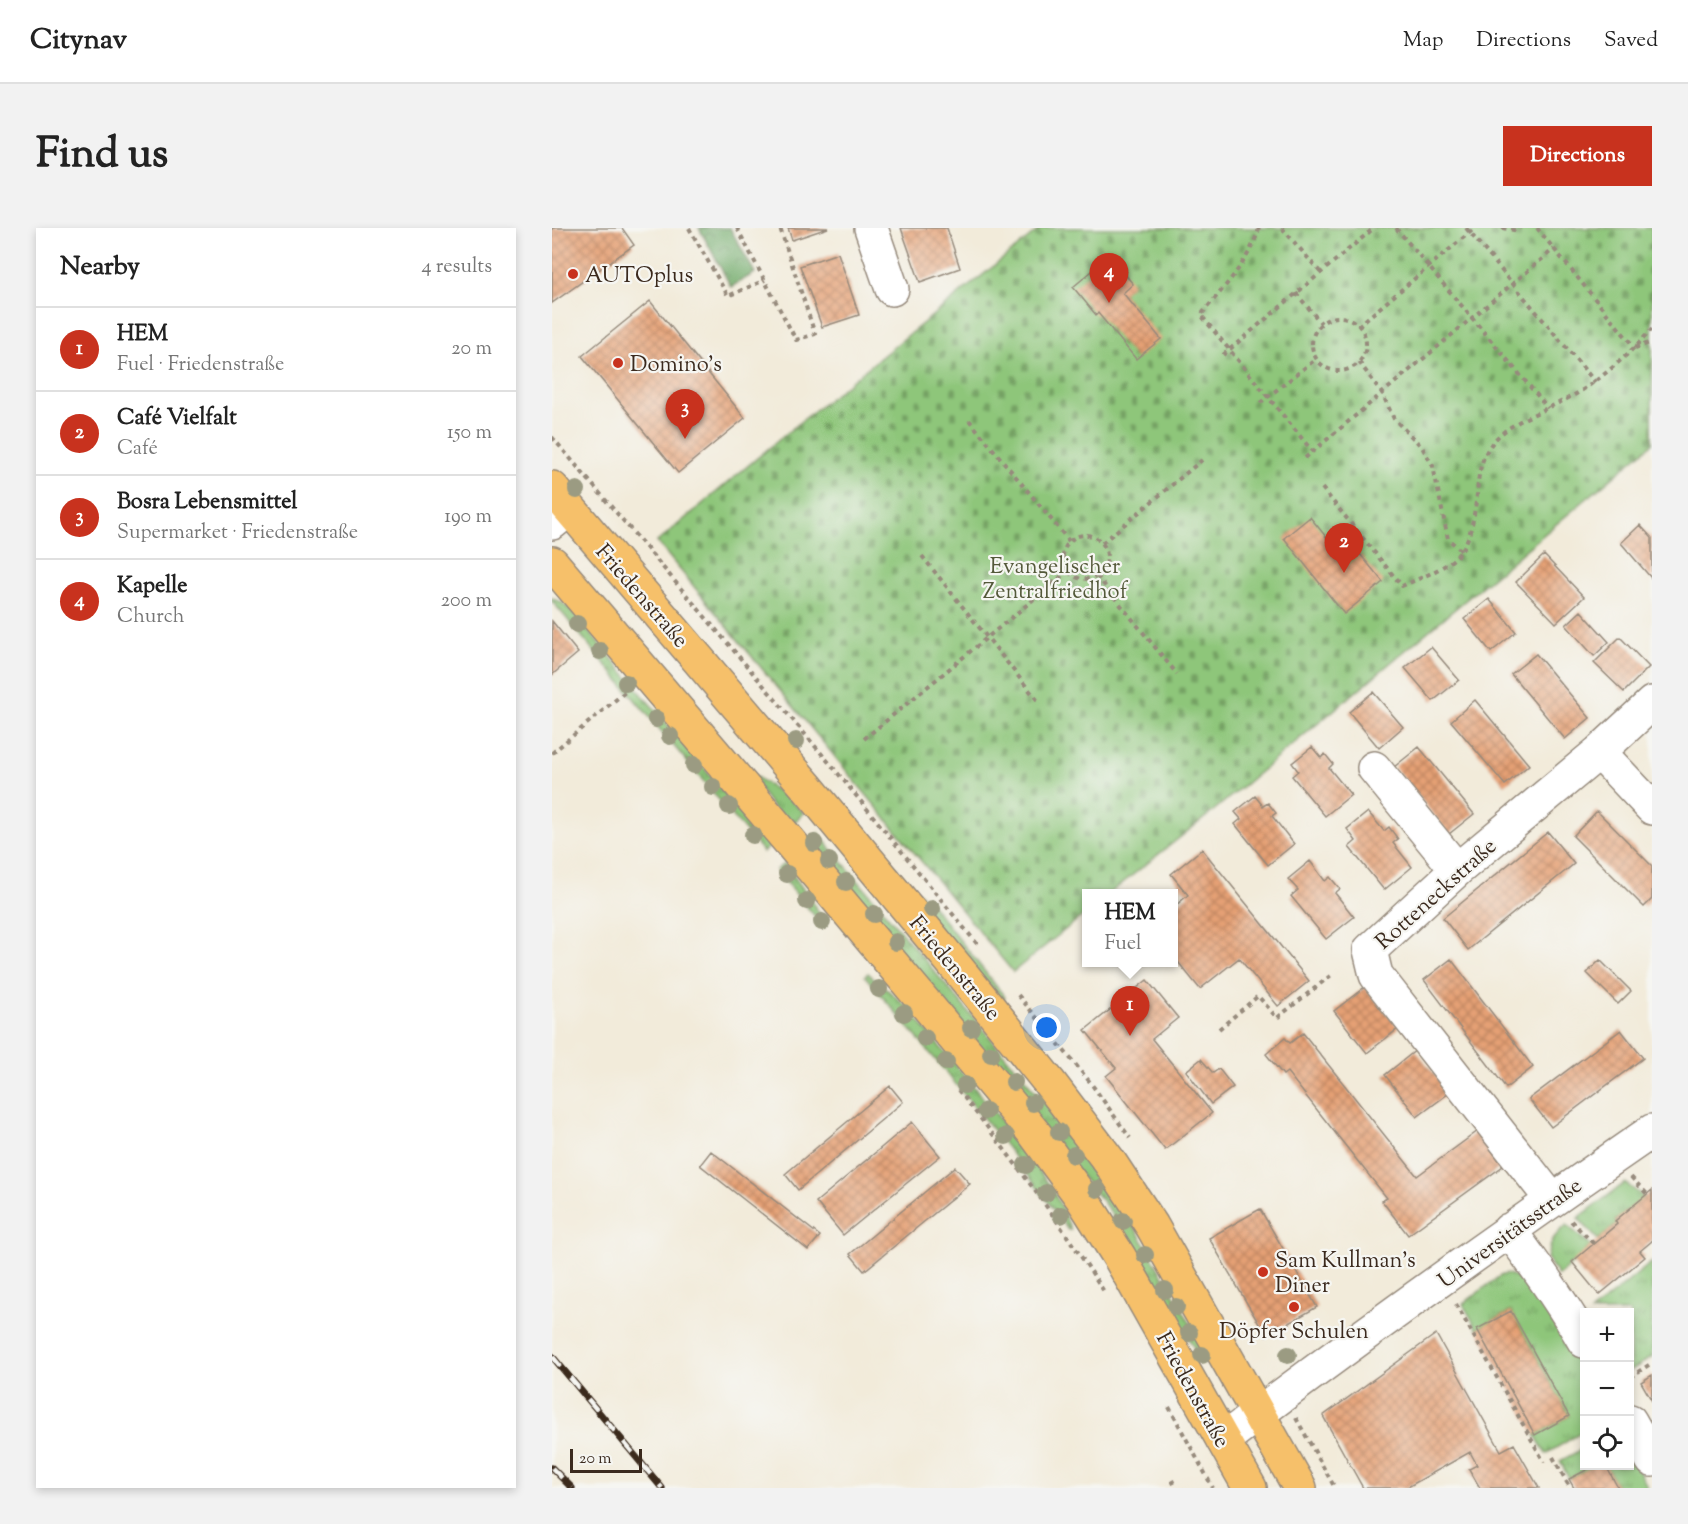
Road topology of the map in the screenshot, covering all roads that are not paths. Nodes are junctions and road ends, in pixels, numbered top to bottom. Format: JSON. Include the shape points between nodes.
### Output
{"nodes":[{"id":1,"x":871,"y":228,"type":"edge"},
{"id":2,"x":892,"y":289,"type":"dead end"},
{"id":3,"x":558,"y":507,"type":"edge"},
{"id":4,"x":552,"y":563,"type":"edge"},
{"id":5,"x":1652,"y":703,"type":"edge"},
{"id":6,"x":1599,"y":752,"type":"junction"},
{"id":7,"x":1374,"y":768,"type":"dead end"},
{"id":8,"x":1652,"y":808,"type":"edge"},
{"id":9,"x":1457,"y":870,"type":"junction"},
{"id":10,"x":1652,"y":1131,"type":"edge"},
{"id":11,"x":1561,"y":1209,"type":"junction"},
{"id":12,"x":1509,"y":1230,"type":"junction"},
{"id":13,"x":1580,"y":1334,"type":"edge"},
{"id":14,"x":1258,"y":1413,"type":"junction"},
{"id":15,"x":1634,"y":1429,"type":"edge"},
{"id":16,"x":1222,"y":1440,"type":"junction"},
{"id":17,"x":1652,"y":1460,"type":"edge"},
{"id":18,"x":1250,"y":1488,"type":"edge"},
{"id":19,"x":1300,"y":1488,"type":"edge"}],
"edges":[{"from":1,"to":2,"type":"street"},
{"from":3,"to":14,"type":"main road","name":"Friedenstraße","via":[[807,787],[1063,1100],[1152,1226]]},
{"from":4,"to":16,"type":"main road","name":"Friedenstraße","via":[[1035,1134],[1120,1258]]},
{"from":5,"to":6,"type":"street","name":"Rotteneckstraße"},
{"from":6,"to":8,"type":"street"},
{"from":6,"to":9,"type":"street","name":"Rotteneckstraße"},
{"from":7,"to":9,"type":"street"},
{"from":9,"to":11,"type":"street","name":"Rotteneckstraße","via":[[1370,950],[1376,975]]},
{"from":10,"to":11,"type":"street","name":"Universitätsstraße"},
{"from":11,"to":12,"type":"street","name":"Universitätsstraße"},
{"from":12,"to":13,"type":"street"},
{"from":12,"to":14,"type":"street","name":"Universitätsstraße"},
{"from":14,"to":16,"type":"street","name":"Universitätsstraße"},
{"from":14,"to":19,"type":"main road","name":"Friedenstraße"},
{"from":15,"to":17,"type":"street"},
{"from":16,"to":18,"type":"main road","name":"Friedenstraße"}]}
